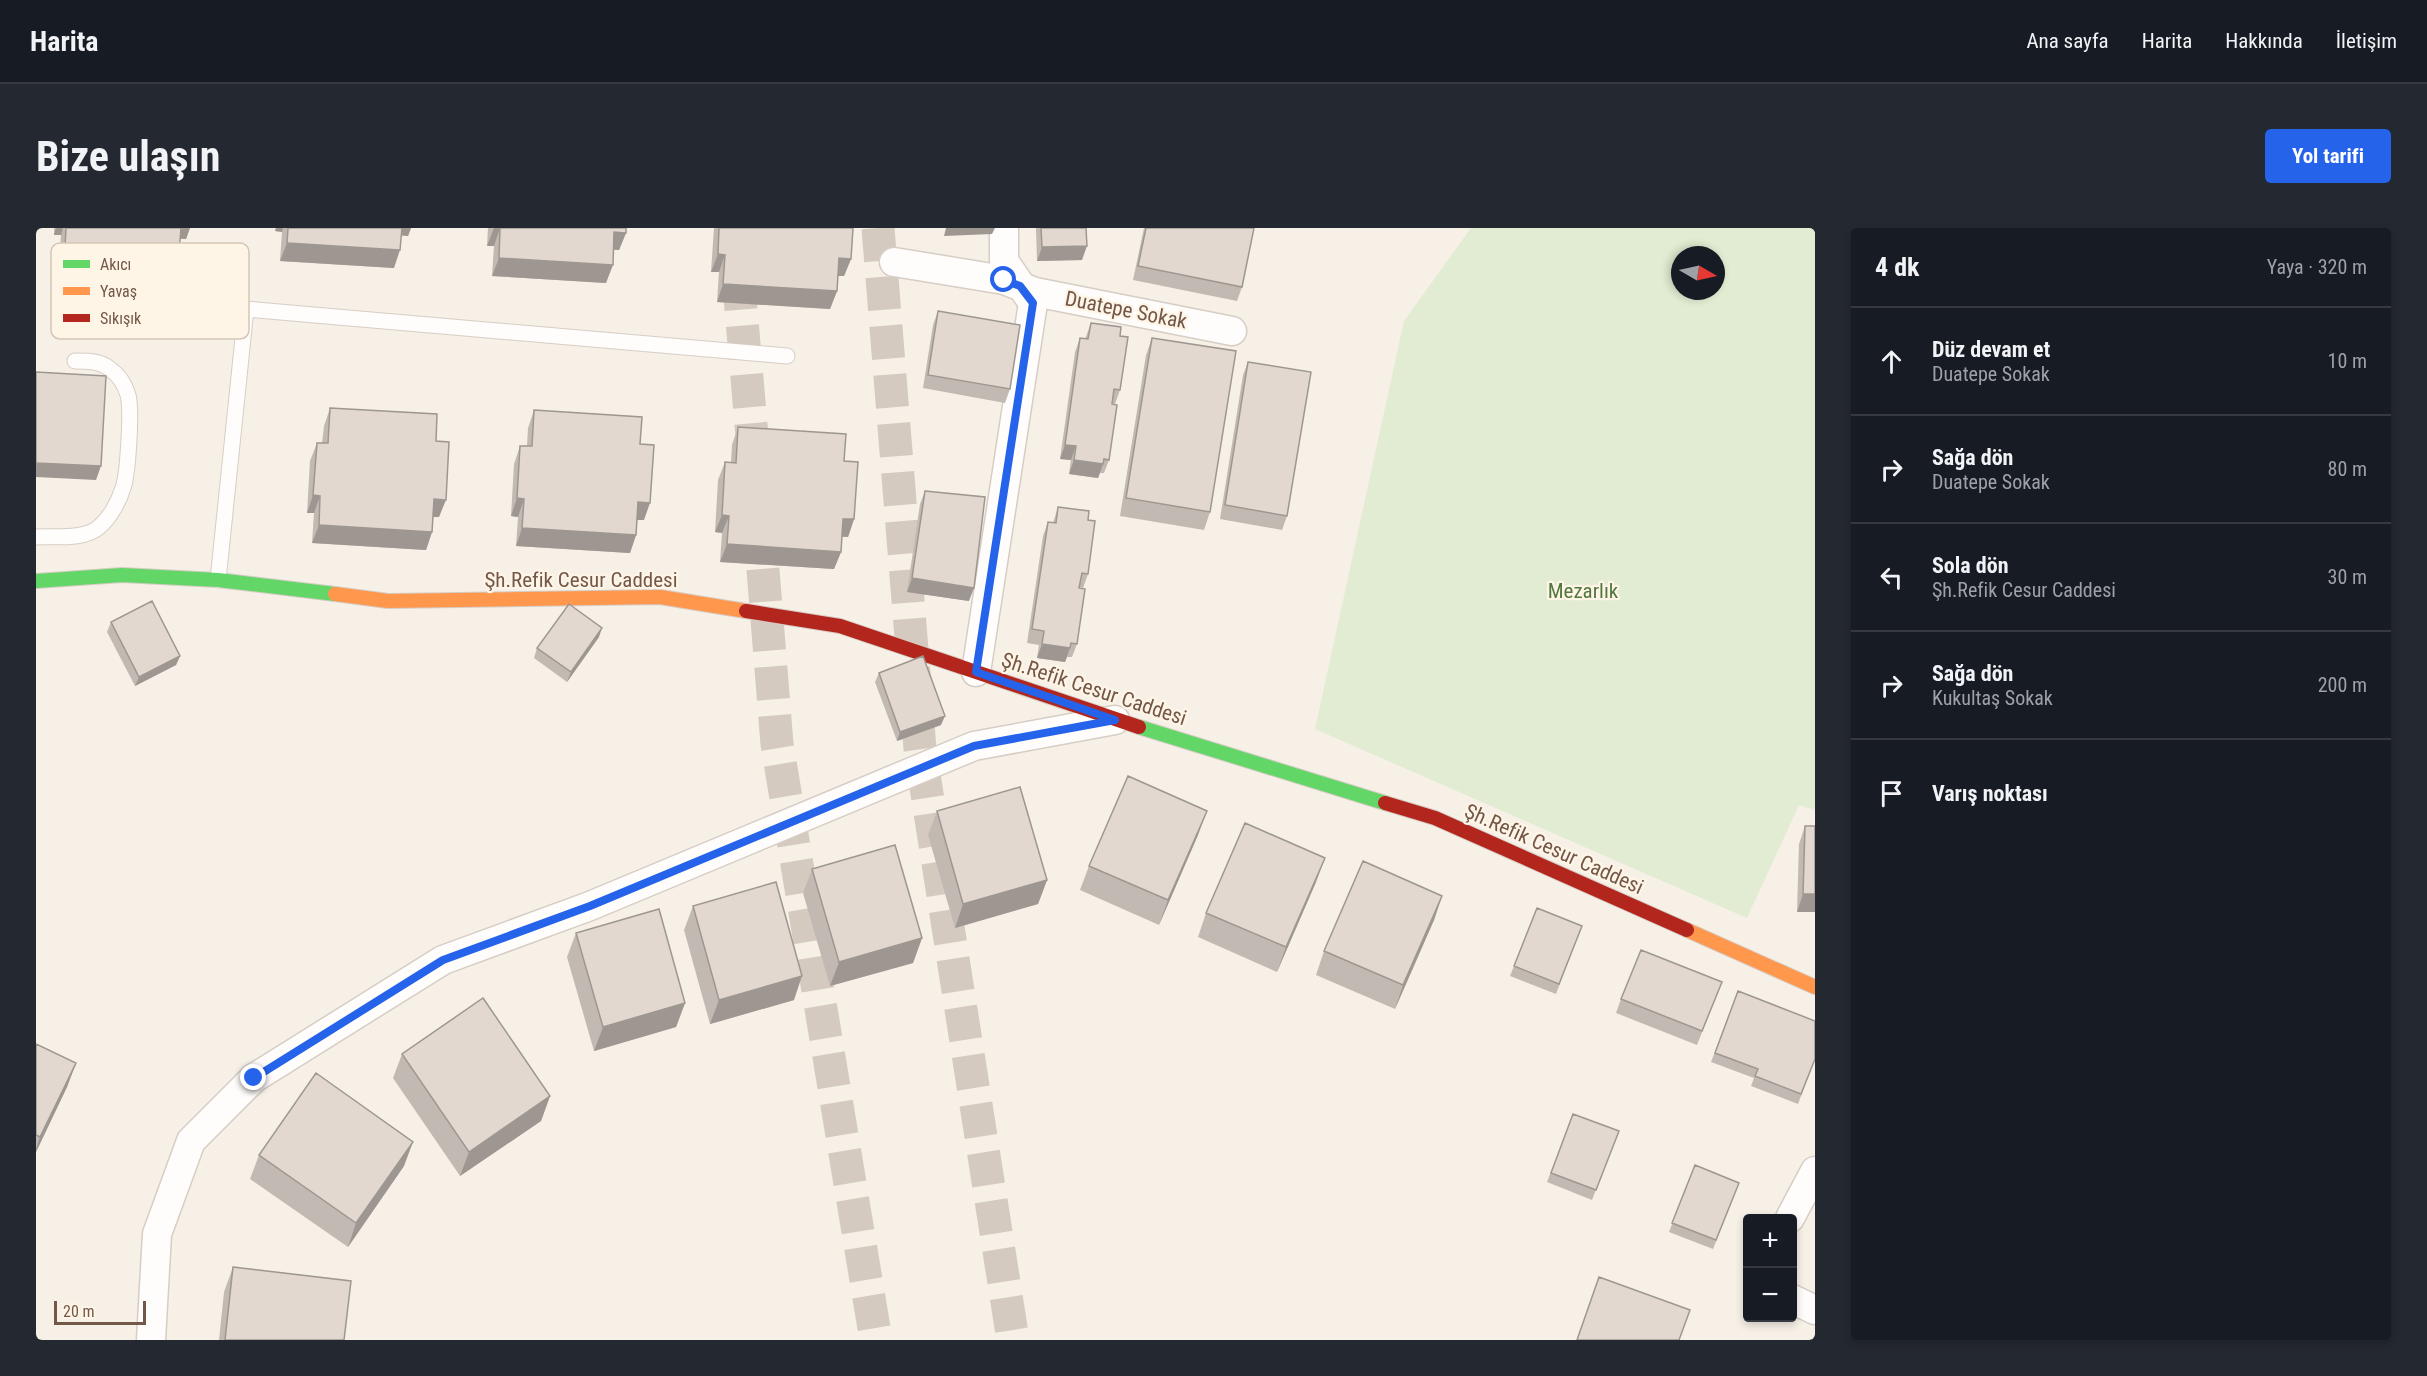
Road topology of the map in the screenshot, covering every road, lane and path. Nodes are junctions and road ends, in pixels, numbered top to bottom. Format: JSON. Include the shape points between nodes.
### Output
{"nodes":[{"id":1,"x":1004,"y":228,"type":"edge"},
{"id":2,"x":894,"y":262,"type":"dead end"},
{"id":3,"x":1020,"y":286,"type":"junction"},
{"id":4,"x":249,"y":309,"type":"edge"},
{"id":5,"x":1232,"y":331,"type":"dead end"},
{"id":6,"x":243,"y":339,"type":"edge"},
{"id":7,"x":787,"y":356,"type":"dead end"},
{"id":8,"x":75,"y":361,"type":"dead end"},
{"id":9,"x":36,"y":537,"type":"edge"},
{"id":10,"x":218,"y":580,"type":"junction"},
{"id":11,"x":36,"y":581,"type":"edge"},
{"id":12,"x":976,"y":672,"type":"junction"},
{"id":13,"x":1115,"y":720,"type":"junction"},
{"id":14,"x":1815,"y":987,"type":"edge"},
{"id":15,"x":1815,"y":1171,"type":"edge"},
{"id":16,"x":1792,"y":1214,"type":"edge"},
{"id":17,"x":1797,"y":1301,"type":"edge"},
{"id":18,"x":1815,"y":1310,"type":"edge"},
{"id":19,"x":151,"y":1340,"type":"edge"}],
"edges":[{"from":1,"to":3,"type":"street","name":"Duatepe Sokak","via":[[1004,261]]},
{"from":2,"to":3,"type":"street","name":"Duatepe Sokak"},
{"from":3,"to":5,"type":"street","name":"Duatepe Sokak"},
{"from":3,"to":12,"type":"street","name":"Duatepe Sokak","via":[[1033,303]]},
{"from":4,"to":7,"type":"lane"},
{"from":6,"to":10,"type":"lane"},
{"from":8,"to":9,"type":"lane","via":[[109,367],[121,380],[129,398],[124,487],[98,529],[81,535]]},
{"from":10,"to":11,"type":"street","name":"Şh.Refik Cesur Caddesi","via":[[122,575]]},
{"from":10,"to":12,"type":"street","name":"Şh.Refik Cesur Caddesi","via":[[388,602],[660,597],[840,626]]},
{"from":12,"to":13,"type":"street","name":"Şh.Refik Cesur Caddesi"},
{"from":13,"to":14,"type":"street","name":"Şh.Refik Cesur Caddesi","via":[[1435,818]]},
{"from":13,"to":19,"type":"street","via":[[974,746],[590,906],[443,960],[254,1078],[191,1141],[157,1234]]},
{"from":15,"to":16,"type":"street"},
{"from":17,"to":18,"type":"street"}]}
